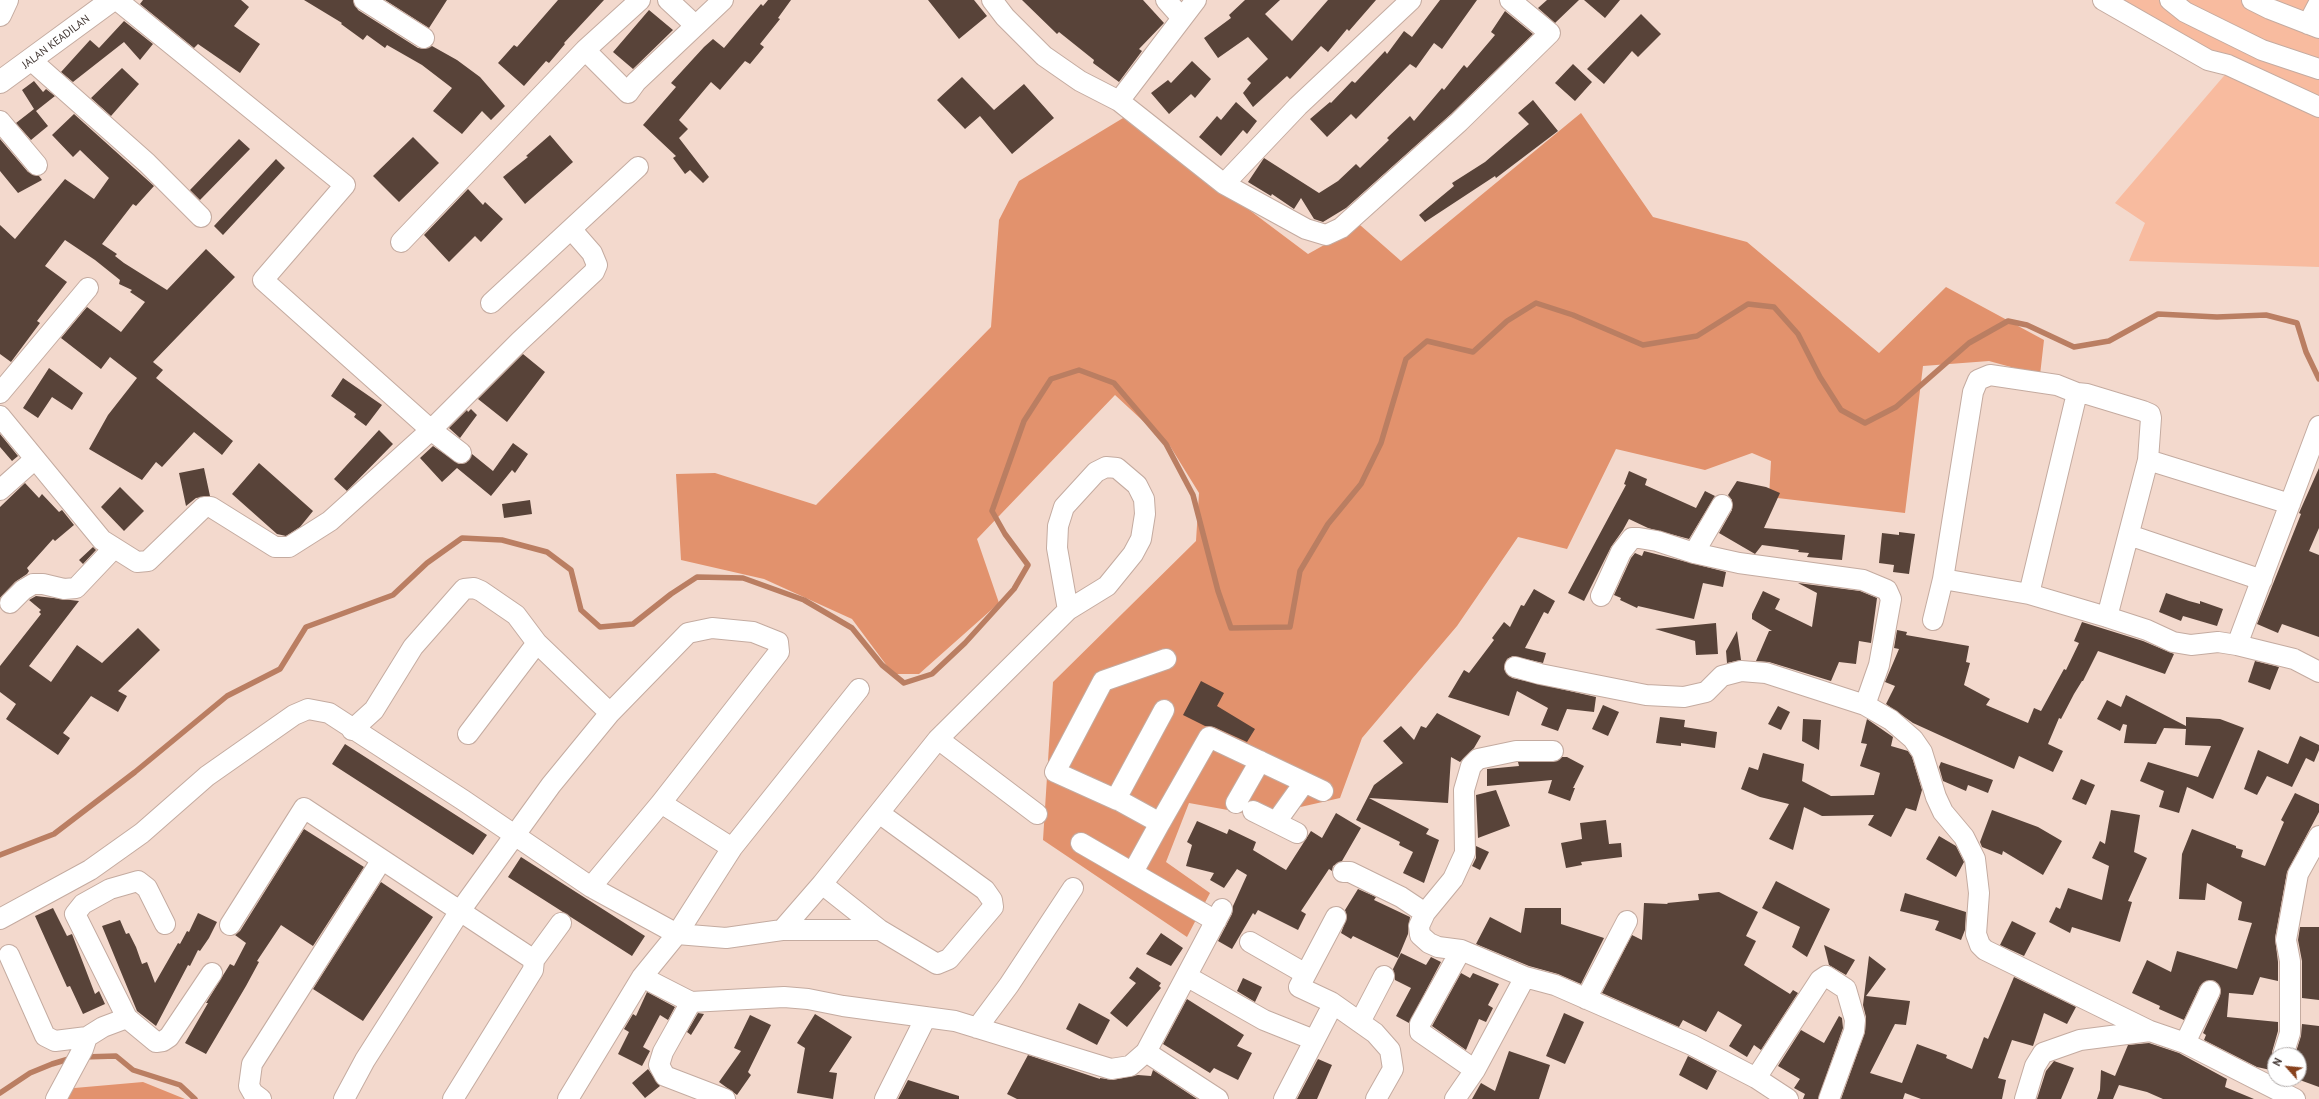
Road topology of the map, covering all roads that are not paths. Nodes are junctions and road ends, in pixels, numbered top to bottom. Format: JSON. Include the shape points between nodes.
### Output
{"nodes":[{"id":1,"x":7,"y":0,"type":"edge"},
{"id":2,"x":112,"y":0,"type":"edge"},
{"id":3,"x":117,"y":0,"type":"edge"},
{"id":4,"x":364,"y":0,"type":"edge"},
{"id":5,"x":640,"y":0,"type":"edge"},
{"id":6,"x":668,"y":0,"type":"edge"},
{"id":7,"x":723,"y":0,"type":"edge"},
{"id":8,"x":992,"y":0,"type":"edge"},
{"id":9,"x":1166,"y":0,"type":"edge"},
{"id":10,"x":1196,"y":0,"type":"edge"},
{"id":11,"x":1411,"y":0,"type":"edge"},
{"id":12,"x":1510,"y":0,"type":"edge"},
{"id":13,"x":2103,"y":0,"type":"edge"},
{"id":14,"x":2170,"y":0,"type":"edge"},
{"id":15,"x":2252,"y":0,"type":"edge"},
{"id":16,"x":2319,"y":2,"type":"edge"},
{"id":17,"x":0,"y":15,"type":"edge"},
{"id":18,"x":1181,"y":17,"type":"junction"},
{"id":19,"x":695,"y":25,"type":"junction"},
{"id":20,"x":2314,"y":26,"type":"edge"},
{"id":21,"x":424,"y":38,"type":"dead end"},
{"id":22,"x":585,"y":50,"type":"junction"},
{"id":23,"x":32,"y":61,"type":"junction"},
{"id":24,"x":2319,"y":69,"type":"edge"},
{"id":25,"x":0,"y":82,"type":"edge"},
{"id":26,"x":1119,"y":101,"type":"junction"},
{"id":27,"x":2319,"y":107,"type":"edge"},
{"id":28,"x":0,"y":121,"type":"edge"},
{"id":29,"x":37,"y":165,"type":"dead end"},
{"id":30,"x":638,"y":167,"type":"dead end"},
{"id":31,"x":1224,"y":184,"type":"junction"},
{"id":32,"x":201,"y":217,"type":"dead end"},
{"id":33,"x":571,"y":229,"type":"junction"},
{"id":34,"x":401,"y":242,"type":"dead end"},
{"id":35,"x":88,"y":288,"type":"dead end"},
{"id":36,"x":491,"y":303,"type":"dead end"},
{"id":37,"x":0,"y":393,"type":"edge"},
{"id":38,"x":2077,"y":393,"type":"junction"},
{"id":39,"x":0,"y":416,"type":"edge"},
{"id":40,"x":2319,"y":426,"type":"edge"},
{"id":41,"x":432,"y":430,"type":"junction"},
{"id":42,"x":461,"y":453,"type":"dead end"},
{"id":43,"x":35,"y":459,"type":"junction"},
{"id":44,"x":2148,"y":460,"type":"junction"},
{"id":45,"x":0,"y":490,"type":"edge"},
{"id":46,"x":2290,"y":504,"type":"junction"},
{"id":47,"x":1722,"y":505,"type":"dead end"},
{"id":48,"x":2129,"y":535,"type":"junction"},
{"id":49,"x":113,"y":548,"type":"junction"},
{"id":50,"x":1694,"y":553,"type":"junction"},
{"id":51,"x":1943,"y":579,"type":"junction"},
{"id":52,"x":2262,"y":580,"type":"junction"},
{"id":53,"x":2029,"y":594,"type":"junction"},
{"id":54,"x":1601,"y":596,"type":"dead end"},
{"id":55,"x":10,"y":603,"type":"dead end"},
{"id":56,"x":1068,"y":610,"type":"junction"},
{"id":57,"x":2107,"y":617,"type":"junction"},
{"id":58,"x":1933,"y":620,"type":"dead end"},
{"id":59,"x":537,"y":643,"type":"junction"},
{"id":60,"x":2237,"y":645,"type":"junction"},
{"id":61,"x":1166,"y":659,"type":"dead end"},
{"id":62,"x":1515,"y":666,"type":"dead end"},
{"id":63,"x":2318,"y":667,"type":"edge"},
{"id":64,"x":859,"y":689,"type":"dead end"},
{"id":65,"x":1865,"y":705,"type":"junction"},
{"id":66,"x":1164,"y":710,"type":"dead end"},
{"id":67,"x":610,"y":713,"type":"junction"},
{"id":68,"x":352,"y":730,"type":"junction"},
{"id":69,"x":468,"y":734,"type":"dead end"},
{"id":70,"x":938,"y":739,"type":"junction"},
{"id":71,"x":1553,"y":751,"type":"dead end"},
{"id":72,"x":1260,"y":761,"type":"junction"},
{"id":73,"x":1304,"y":783,"type":"junction"},
{"id":74,"x":1323,"y":791,"type":"dead end"},
{"id":75,"x":1118,"y":800,"type":"junction"},
{"id":76,"x":661,"y":803,"type":"junction"},
{"id":77,"x":1236,"y":803,"type":"dead end"},
{"id":78,"x":879,"y":813,"type":"junction"},
{"id":79,"x":1037,"y":814,"type":"dead end"},
{"id":80,"x":1160,"y":823,"type":"junction"},
{"id":81,"x":1297,"y":833,"type":"dead end"},
{"id":82,"x":515,"y":836,"type":"junction"},
{"id":83,"x":2319,"y":836,"type":"edge"},
{"id":84,"x":1081,"y":843,"type":"dead end"},
{"id":85,"x":732,"y":848,"type":"junction"},
{"id":86,"x":381,"y":861,"type":"junction"},
{"id":87,"x":1133,"y":872,"type":"junction"},
{"id":88,"x":1343,"y":872,"type":"dead end"},
{"id":89,"x":822,"y":884,"type":"junction"},
{"id":90,"x":591,"y":887,"type":"junction"},
{"id":91,"x":1073,"y":888,"type":"dead end"},
{"id":92,"x":460,"y":911,"type":"junction"},
{"id":93,"x":1425,"y":913,"type":"junction"},
{"id":94,"x":1336,"y":917,"type":"dead end"},
{"id":95,"x":0,"y":919,"type":"edge"},
{"id":96,"x":1627,"y":921,"type":"dead end"},
{"id":97,"x":165,"y":924,"type":"dead end"},
{"id":98,"x":561,"y":924,"type":"dead end"},
{"id":99,"x":230,"y":925,"type":"dead end"},
{"id":100,"x":782,"y":930,"type":"junction"},
{"id":101,"x":880,"y":930,"type":"junction"},
{"id":102,"x":677,"y":934,"type":"junction"},
{"id":103,"x":1250,"y":942,"type":"dead end"},
{"id":104,"x":1462,"y":950,"type":"junction"},
{"id":105,"x":10,"y":955,"type":"dead end"},
{"id":106,"x":534,"y":960,"type":"junction"},
{"id":107,"x":212,"y":973,"type":"dead end"},
{"id":108,"x":1304,"y":973,"type":"junction"},
{"id":109,"x":1384,"y":976,"type":"dead end"},
{"id":110,"x":1188,"y":977,"type":"junction"},
{"id":111,"x":1525,"y":977,"type":"junction"},
{"id":112,"x":642,"y":978,"type":"junction"},
{"id":113,"x":2210,"y":991,"type":"dead end"},
{"id":114,"x":1586,"y":999,"type":"junction"},
{"id":115,"x":691,"y":1002,"type":"junction"},
{"id":116,"x":1328,"y":1014,"type":"dead end"},
{"id":117,"x":926,"y":1017,"type":"junction"},
{"id":118,"x":127,"y":1018,"type":"junction"},
{"id":119,"x":1360,"y":1022,"type":"junction"},
{"id":120,"x":977,"y":1028,"type":"junction"},
{"id":121,"x":2150,"y":1030,"type":"junction"},
{"id":122,"x":1314,"y":1040,"type":"junction"},
{"id":123,"x":85,"y":1043,"type":"junction"},
{"id":124,"x":2185,"y":1043,"type":"junction"},
{"id":125,"x":2286,"y":1047,"type":"edge"},
{"id":126,"x":1146,"y":1052,"type":"junction"},
{"id":127,"x":1475,"y":1070,"type":"junction"},
{"id":128,"x":1764,"y":1088,"type":"edge"},
{"id":129,"x":2282,"y":1092,"type":"edge"},
{"id":130,"x":56,"y":1099,"type":"edge"},
{"id":131,"x":261,"y":1099,"type":"edge"},
{"id":132,"x":344,"y":1099,"type":"edge"},
{"id":133,"x":453,"y":1099,"type":"edge"},
{"id":134,"x":568,"y":1099,"type":"edge"},
{"id":135,"x":726,"y":1099,"type":"edge"},
{"id":136,"x":885,"y":1099,"type":"edge"},
{"id":137,"x":1218,"y":1099,"type":"edge"},
{"id":138,"x":1284,"y":1099,"type":"edge"},
{"id":139,"x":1376,"y":1099,"type":"edge"},
{"id":140,"x":1455,"y":1099,"type":"edge"},
{"id":141,"x":1788,"y":1099,"type":"edge"},
{"id":142,"x":1829,"y":1099,"type":"edge"},
{"id":143,"x":2024,"y":1099,"type":"edge"}],
"edges":[{"from":1,"to":17,"type":"main road"},
{"from":2,"to":23,"type":"main road","name":"JALAN KEADILAN"},
{"from":3,"to":41,"type":"street","via":[[345,185],[263,280]]},
{"from":4,"to":21,"type":"street"},
{"from":5,"to":22,"type":"street"},
{"from":6,"to":19,"type":"street"},
{"from":7,"to":19,"type":"street"},
{"from":8,"to":26,"type":"street","via":[[1005,17],[1044,56],[1080,82]]},
{"from":9,"to":18,"type":"street"},
{"from":10,"to":18,"type":"street"},
{"from":11,"to":31,"type":"street","via":[[1298,106]]},
{"from":12,"to":31,"type":"street","via":[[1550,33],[1458,122],[1341,228],[1326,235],[1306,229]]},
{"from":13,"to":27,"type":"street","via":[[2208,60],[2228,65]]},
{"from":14,"to":24,"type":"street","via":[[2185,12],[2262,50]]},
{"from":15,"to":20,"type":"street"},
{"from":16,"to":20,"type":"street"},
{"from":18,"to":26,"type":"street"},
{"from":19,"to":22,"type":"street","via":[[636,82],[628,93]]},
{"from":22,"to":34,"type":"street"},
{"from":23,"to":25,"type":"main road","name":"JALAN KEADILAN"},
{"from":23,"to":32,"type":"street","via":[[147,163]]},
{"from":26,"to":31,"type":"street"},
{"from":28,"to":29,"type":"street"},
{"from":30,"to":33,"type":"street"},
{"from":33,"to":36,"type":"street"},
{"from":33,"to":41,"type":"street","via":[[592,253],[597,266],[594,272],[520,341]]},
{"from":35,"to":37,"type":"street"},
{"from":38,"to":44,"type":"street","via":[[2150,414],[2152,418]]},
{"from":38,"to":51,"type":"street","via":[[2057,385],[1990,375],[1978,380],[1973,392]]},
{"from":38,"to":53,"type":"street"},
{"from":39,"to":43,"type":"street"},
{"from":40,"to":46,"type":"street"},
{"from":41,"to":42,"type":"street"},
{"from":41,"to":49,"type":"street","via":[[330,521],[289,547],[275,547],[211,507],[204,507],[148,561],[137,562]]},
{"from":43,"to":45,"type":"street"},
{"from":43,"to":49,"type":"street","via":[[96,533]]},
{"from":44,"to":46,"type":"street"},
{"from":44,"to":48,"type":"street"},
{"from":46,"to":52,"type":"street"},
{"from":47,"to":50,"type":"street"},
{"from":48,"to":52,"type":"street"},
{"from":48,"to":57,"type":"street"},
{"from":49,"to":55,"type":"street","via":[[76,588],[64,589],[32,584]]},
{"from":50,"to":54,"type":"street","via":[[1657,541],[1632,538],[1621,552]]},
{"from":50,"to":65,"type":"street","via":[[1739,564],[1863,580],[1887,590],[1891,599],[1880,657]]},
{"from":51,"to":53,"type":"street"},
{"from":51,"to":58,"type":"street"},
{"from":52,"to":60,"type":"street"},
{"from":53,"to":57,"type":"street"},
{"from":56,"to":56,"type":"street","via":[[1057,548],[1058,526],[1064,507],[1096,472],[1106,467],[1117,468],[1138,485],[1144,499],[1145,514],[1141,539],[1133,554],[1107,586]]},
{"from":56,"to":70,"type":"street"},
{"from":57,"to":60,"type":"street","via":[[2147,630],[2173,642],[2218,642]]},
{"from":59,"to":67,"type":"street"},
{"from":59,"to":68,"type":"street","via":[[516,615],[481,591],[474,588],[464,589],[413,647],[374,710]]},
{"from":59,"to":69,"type":"street"},
{"from":60,"to":63,"type":"street"},
{"from":61,"to":75,"type":"street","via":[[1104,681],[1055,772]]},
{"from":62,"to":65,"type":"street","via":[[1540,674],[1639,694],[1684,697],[1706,692],[1722,676],[1728,674],[1741,671],[1766,673]]},
{"from":64,"to":85,"type":"street"},
{"from":65,"to":121,"type":"street","via":[[1891,720],[1913,739],[1922,752],[1943,812],[1966,842],[1974,859],[1979,893],[1976,934],[1980,945],[1985,950]]},
{"from":66,"to":75,"type":"street"},
{"from":67,"to":76,"type":"street","via":[[688,633],[712,628],[753,632],[778,642],[779,652]]},
{"from":67,"to":82,"type":"street","via":[[551,785]]},
{"from":68,"to":82,"type":"street"},
{"from":68,"to":95,"type":"street","via":[[329,712],[308,709],[294,715],[207,776],[142,833],[90,870]]},
{"from":70,"to":78,"type":"street"},
{"from":70,"to":79,"type":"street"},
{"from":71,"to":93,"type":"street","via":[[1516,751],[1478,759],[1471,766],[1464,790],[1465,853],[1453,879]]},
{"from":72,"to":73,"type":"street"},
{"from":72,"to":77,"type":"street"},
{"from":72,"to":80,"type":"street","via":[[1209,737]]},
{"from":73,"to":74,"type":"street"},
{"from":73,"to":81,"type":"street","via":[[1276,822],[1253,811]]},
{"from":75,"to":80,"type":"street"},
{"from":76,"to":85,"type":"street"},
{"from":76,"to":90,"type":"street"},
{"from":78,"to":89,"type":"street"},
{"from":78,"to":101,"type":"street","via":[[984,890],[992,900],[994,908],[949,959],[937,964]]},
{"from":80,"to":87,"type":"street"},
{"from":82,"to":90,"type":"street"},
{"from":82,"to":92,"type":"street"},
{"from":83,"to":125,"type":"street","via":[[2298,874],[2286,940],[2290,961],[2290,1033]]},
{"from":84,"to":87,"type":"street"},
{"from":85,"to":102,"type":"street"},
{"from":86,"to":92,"type":"street"},
{"from":86,"to":99,"type":"street","via":[[304,808]]},
{"from":86,"to":131,"type":"street","via":[[252,1064],[250,1086],[253,1093]]},
{"from":87,"to":110,"type":"street","via":[[1219,915]]},
{"from":88,"to":93,"type":"street","via":[[1350,872]]},
{"from":89,"to":100,"type":"street"},
{"from":89,"to":101,"type":"street"},
{"from":90,"to":102,"type":"street"},
{"from":91,"to":120,"type":"street","via":[[1009,985]]},
{"from":92,"to":106,"type":"street"},
{"from":92,"to":132,"type":"street","via":[[365,1060]]},
{"from":93,"to":104,"type":"street","via":[[1419,926],[1420,935],[1428,943]]},
{"from":94,"to":108,"type":"street"},
{"from":96,"to":114,"type":"street"},
{"from":97,"to":118,"type":"street","via":[[147,888],[138,881],[130,881],[110,889],[83,904],[75,914]]},
{"from":98,"to":106,"type":"street"},
{"from":100,"to":101,"type":"street"},
{"from":100,"to":102,"type":"street","via":[[726,938]]},
{"from":102,"to":112,"type":"street"},
{"from":103,"to":108,"type":"street"},
{"from":104,"to":111,"type":"street"},
{"from":104,"to":127,"type":"street","via":[[1420,1024],[1420,1032]]},
{"from":105,"to":123,"type":"street","via":[[45,1036],[55,1041]]},
{"from":106,"to":133,"type":"street","via":[[532,970]]},
{"from":107,"to":118,"type":"street","via":[[169,1037],[163,1041],[156,1042]]},
{"from":108,"to":119,"type":"street","via":[[1299,987],[1331,1002]]},
{"from":109,"to":119,"type":"street"},
{"from":110,"to":122,"type":"street","via":[[1264,1020]]},
{"from":110,"to":126,"type":"street"},
{"from":111,"to":114,"type":"street","via":[[1555,985]]},
{"from":111,"to":127,"type":"street"},
{"from":112,"to":115,"type":"street"},
{"from":112,"to":134,"type":"street"},
{"from":113,"to":124,"type":"street"},
{"from":114,"to":128,"type":"street","via":[[1692,1045]]},
{"from":115,"to":117,"type":"street","via":[[784,997]]},
{"from":115,"to":135,"type":"street","via":[[663,1052],[659,1065],[665,1076]]},
{"from":116,"to":122,"type":"street"},
{"from":117,"to":120,"type":"street","via":[[956,1021]]},
{"from":117,"to":136,"type":"street"},
{"from":118,"to":123,"type":"street","via":[[103,1027]]},
{"from":119,"to":139,"type":"street","via":[[1375,1033],[1390,1050],[1393,1069]]},
{"from":120,"to":126,"type":"street","via":[[1111,1069],[1130,1066]]},
{"from":121,"to":124,"type":"street"},
{"from":121,"to":143,"type":"street","via":[[2080,1040],[2043,1053],[2035,1066]]},
{"from":122,"to":138,"type":"street"},
{"from":123,"to":130,"type":"street"},
{"from":124,"to":129,"type":"street"},
{"from":126,"to":137,"type":"street"},
{"from":127,"to":140,"type":"street"},
{"from":128,"to":141,"type":"street"},
{"from":128,"to":142,"type":"street","via":[[1820,980],[1826,976],[1846,989],[1855,1020],[1854,1031]]}]}
